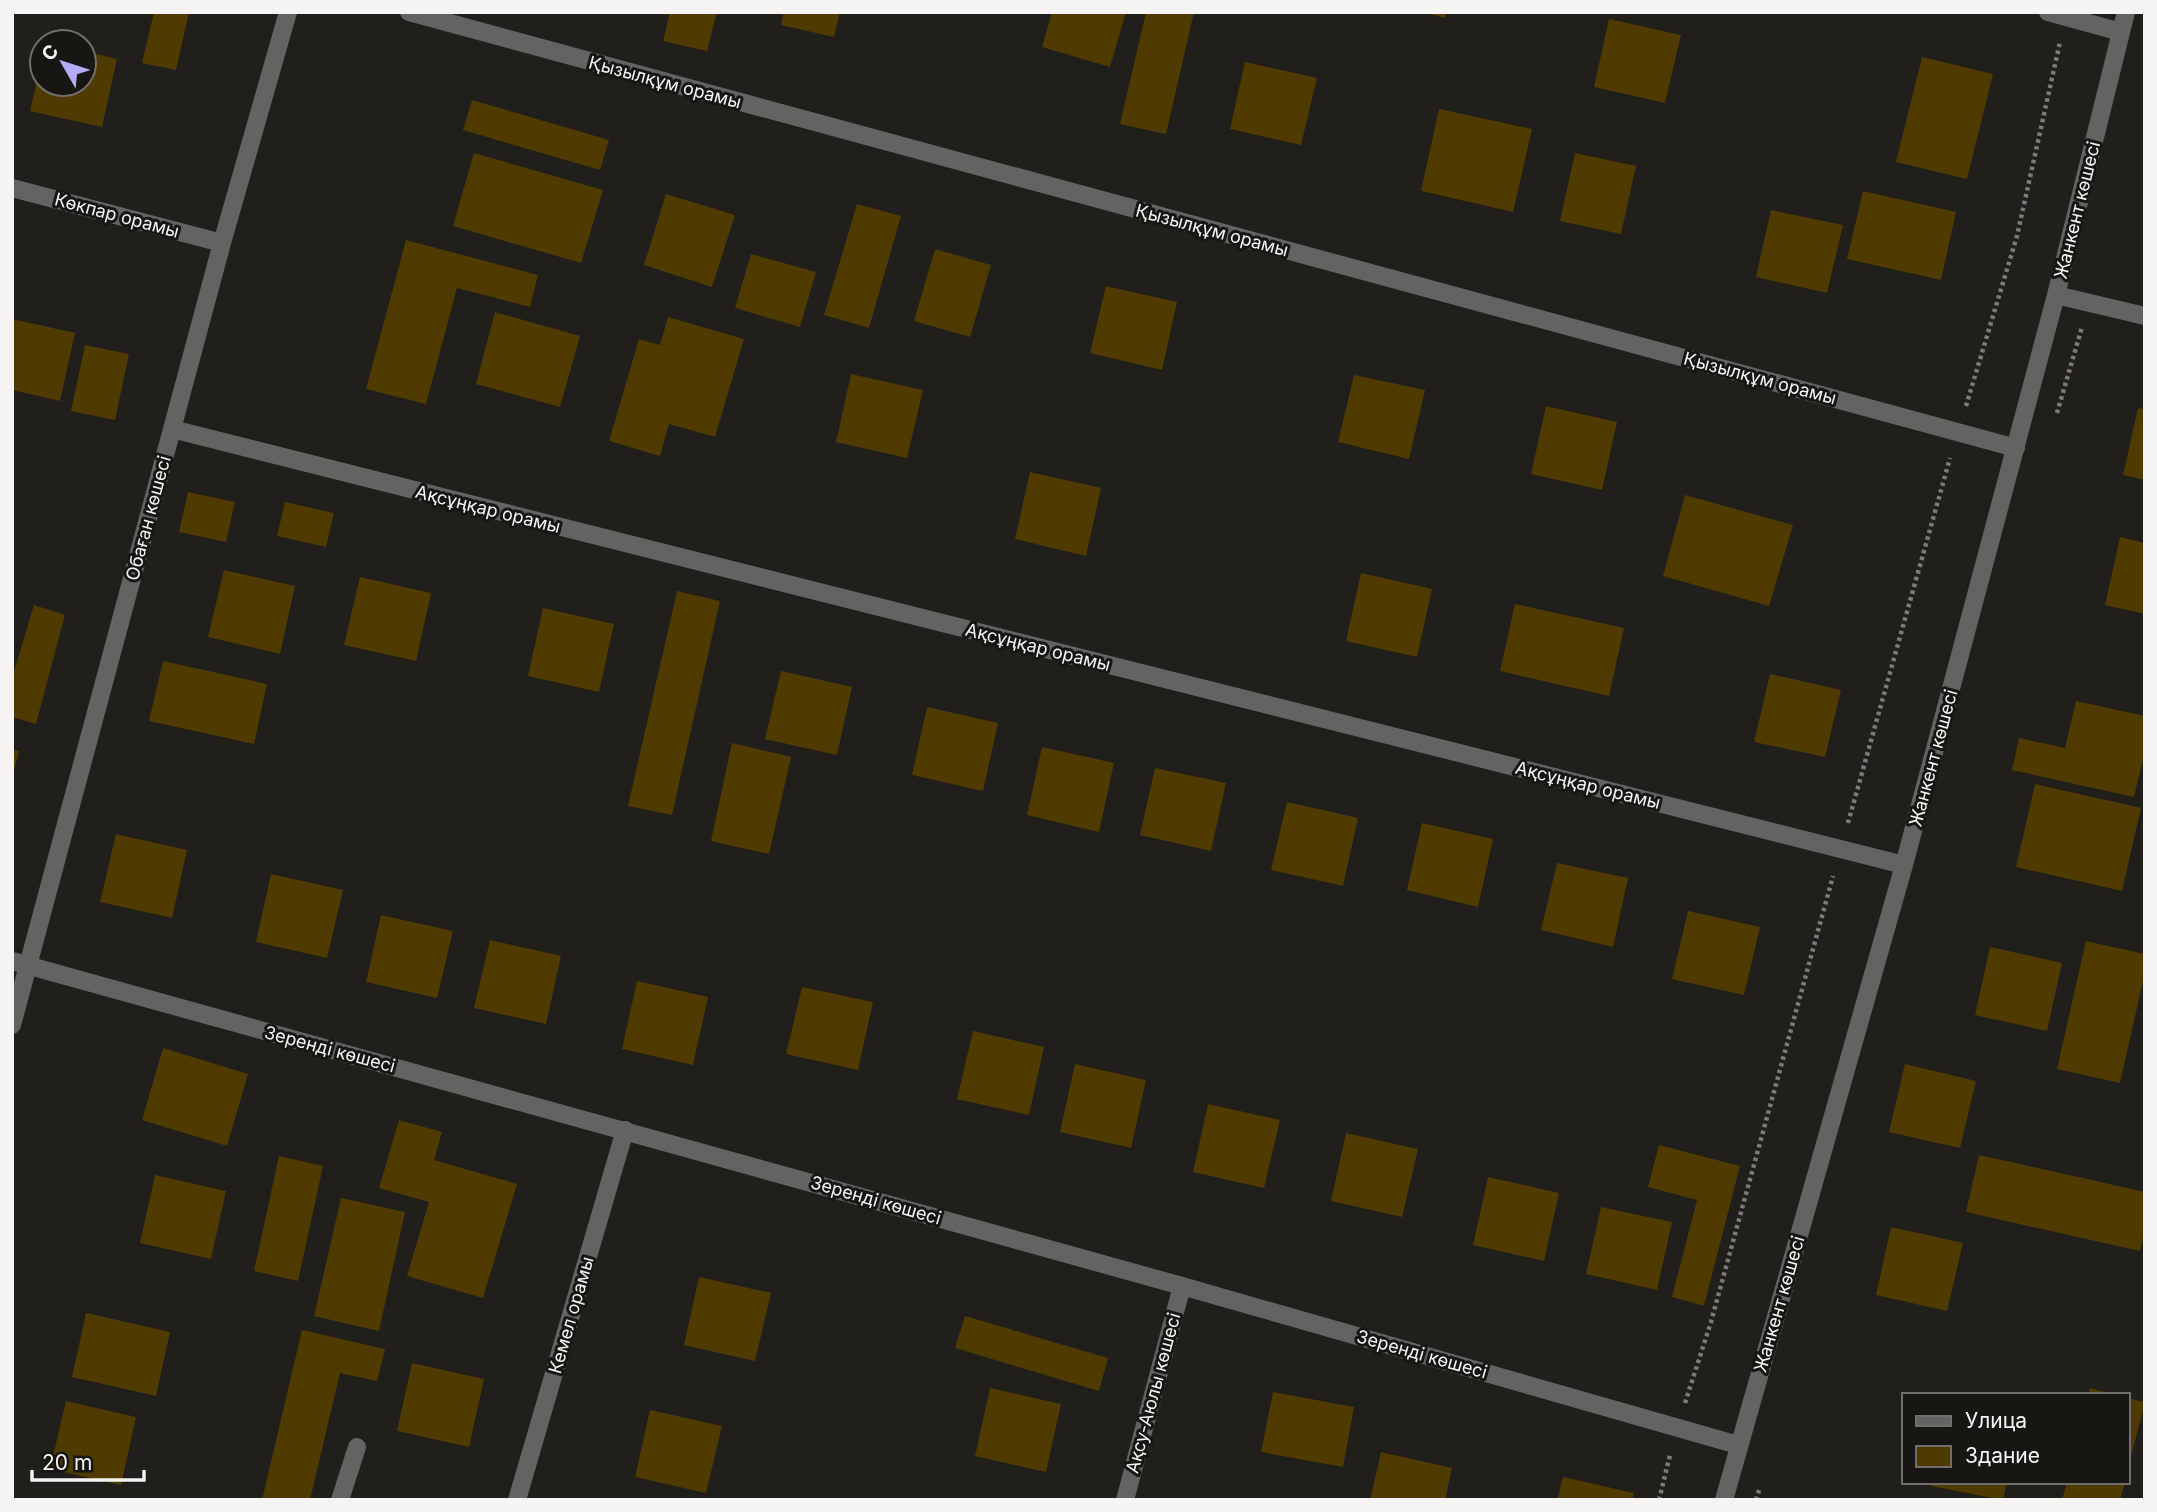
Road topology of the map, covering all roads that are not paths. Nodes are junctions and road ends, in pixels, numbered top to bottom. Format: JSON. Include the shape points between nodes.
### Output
{"nodes":[{"id":1,"x":288,"y":12,"type":"edge"},
{"id":2,"x":409,"y":12,"type":"edge"},
{"id":3,"x":2048,"y":12,"type":"edge"},
{"id":4,"x":2126,"y":12,"type":"edge"},
{"id":5,"x":2121,"y":32,"type":"junction"},
{"id":6,"x":12,"y":188,"type":"edge"},
{"id":7,"x":222,"y":243,"type":"junction"},
{"id":8,"x":2056,"y":295,"type":"junction"},
{"id":9,"x":2145,"y":316,"type":"edge"},
{"id":10,"x":172,"y":429,"type":"junction"},
{"id":11,"x":2016,"y":447,"type":"junction"},
{"id":12,"x":1904,"y":865,"type":"junction"},
{"id":13,"x":21,"y":964,"type":"edge"},
{"id":14,"x":12,"y":1025,"type":"edge"},
{"id":15,"x":625,"y":1130,"type":"junction"},
{"id":16,"x":1182,"y":1286,"type":"junction"},
{"id":17,"x":1738,"y":1445,"type":"junction"},
{"id":18,"x":357,"y":1447,"type":"dead end"},
{"id":19,"x":340,"y":1500,"type":"edge"},
{"id":20,"x":517,"y":1500,"type":"edge"},
{"id":21,"x":1125,"y":1500,"type":"edge"},
{"id":22,"x":1724,"y":1500,"type":"edge"}],
"edges":[{"from":1,"to":7,"type":"street","name":"Обаған көшесі"},
{"from":2,"to":11,"type":"street","name":"Қызылқұм орамы"},
{"from":3,"to":5,"type":"street"},
{"from":4,"to":5,"type":"street","name":"Жанкент көшесі"},
{"from":5,"to":8,"type":"street","name":"Жанкент көшесі"},
{"from":6,"to":7,"type":"street","name":"Көкпар орамы"},
{"from":7,"to":10,"type":"street","name":"Обаған көшесі"},
{"from":8,"to":9,"type":"street"},
{"from":8,"to":11,"type":"street","name":"Жанкент көшесі"},
{"from":10,"to":12,"type":"street","name":"Ақсұңқар орамы"},
{"from":10,"to":13,"type":"street","name":"Обаған көшесі"},
{"from":11,"to":12,"type":"street","name":"Жанкент көшесі"},
{"from":12,"to":17,"type":"street","name":"Жанкент көшесі"},
{"from":13,"to":14,"type":"street","name":"Обаған көшесі"},
{"from":13,"to":15,"type":"street","name":"Зеренді көшесі"},
{"from":15,"to":16,"type":"street","name":"Зеренді көшесі"},
{"from":15,"to":20,"type":"street","name":"Кемел орамы"},
{"from":16,"to":17,"type":"street","name":"Зеренді көшесі"},
{"from":16,"to":21,"type":"street","name":"Ақсу-Аюлы көшесі"},
{"from":17,"to":22,"type":"street","name":"Жанкент көшесі"},
{"from":18,"to":19,"type":"street"}]}
